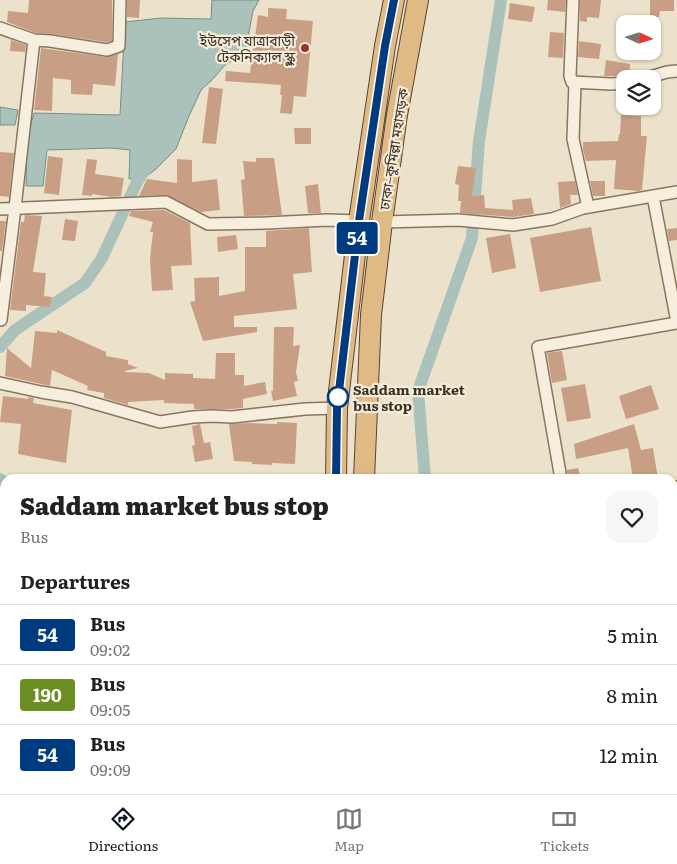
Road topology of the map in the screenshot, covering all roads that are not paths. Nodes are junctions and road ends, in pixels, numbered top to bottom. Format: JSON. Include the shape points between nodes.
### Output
{"nodes":[{"id":1,"x":120,"y":0,"type":"edge"},
{"id":2,"x":394,"y":0,"type":"edge"},
{"id":3,"x":418,"y":0,"type":"edge"},
{"id":4,"x":572,"y":0,"type":"edge"},
{"id":5,"x":0,"y":28,"type":"edge"},
{"id":6,"x":34,"y":40,"type":"junction"},
{"id":7,"x":677,"y":71,"type":"edge"},
{"id":8,"x":661,"y":74,"type":"edge"},
{"id":9,"x":576,"y":82,"type":"junction"},
{"id":10,"x":616,"y":84,"type":"edge"},
{"id":11,"x":677,"y":192,"type":"edge"},
{"id":12,"x":653,"y":196,"type":"junction"},
{"id":13,"x":588,"y":207,"type":"junction"},
{"id":14,"x":15,"y":208,"type":"junction"},
{"id":15,"x":0,"y":209,"type":"edge"},
{"id":16,"x":359,"y":221,"type":"junction"},
{"id":17,"x":382,"y":222,"type":"junction"},
{"id":18,"x":1,"y":320,"type":"edge"},
{"id":19,"x":677,"y":323,"type":"edge"},
{"id":20,"x":0,"y":383,"type":"edge"},
{"id":21,"x":337,"y":408,"type":"junction"},
{"id":22,"x":336,"y":474,"type":"edge"},
{"id":23,"x":364,"y":474,"type":"edge"},
{"id":24,"x":560,"y":474,"type":"edge"}],
"edges":[{"from":1,"to":6,"type":"street","via":[[119,46],[107,50]]},
{"from":2,"to":16,"type":"highway","name":"ঢাকা–কুমিল্লা মহাসড়ক"},
{"from":3,"to":17,"type":"highway","name":"ঢাকা–কুমিল্লা মহাসড়ক"},
{"from":4,"to":9,"type":"street","via":[[570,76],[572,82]]},
{"from":5,"to":6,"type":"street"},
{"from":6,"to":14,"type":"street"},
{"from":7,"to":8,"type":"street"},
{"from":9,"to":10,"type":"street"},
{"from":9,"to":13,"type":"street","via":[[572,139]]},
{"from":11,"to":12,"type":"street"},
{"from":12,"to":13,"type":"street"},
{"from":12,"to":19,"type":"street"},
{"from":13,"to":17,"type":"street","via":[[552,219],[514,225],[458,220]]},
{"from":14,"to":15,"type":"street"},
{"from":14,"to":16,"type":"street","via":[[166,202],[208,224]]},
{"from":14,"to":18,"type":"street"},
{"from":16,"to":21,"type":"highway","name":"ঢাকা–কুমিল্লা মহাসড়ক"},
{"from":17,"to":23,"type":"highway","name":"ঢাকা–কুমিল্লা মহাসড়ক","via":[[371,315]]},
{"from":19,"to":24,"type":"street","via":[[538,347]]},
{"from":20,"to":21,"type":"street","via":[[72,397],[160,422]]},
{"from":21,"to":22,"type":"highway","name":"ঢাকা–কুমিল্লা মহাসড়ক"}]}
